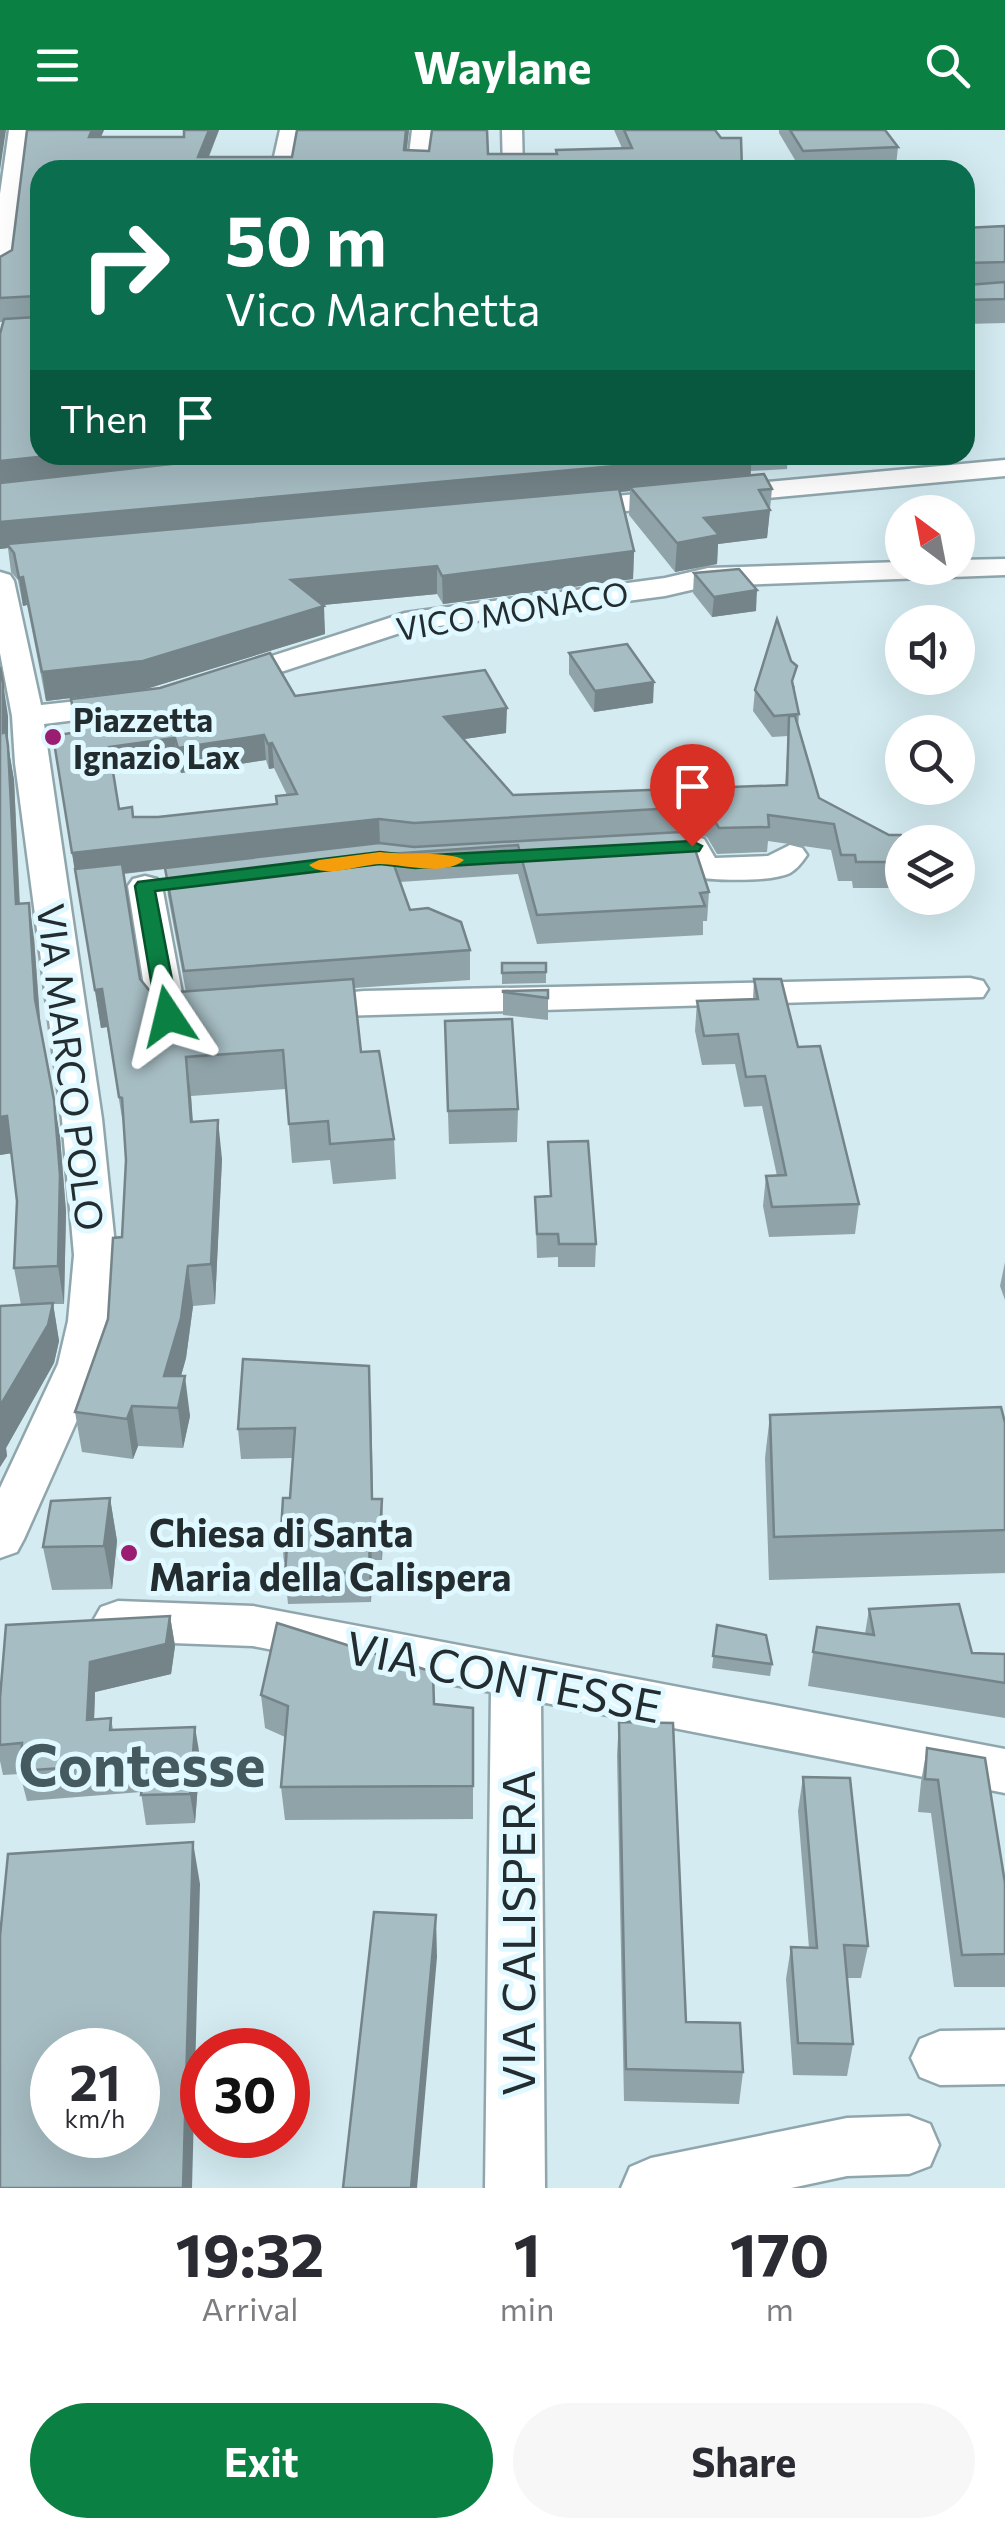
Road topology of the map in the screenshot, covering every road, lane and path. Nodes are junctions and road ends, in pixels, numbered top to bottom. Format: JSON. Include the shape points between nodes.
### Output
{"nodes":[{"id":1,"x":19,"y":130,"type":"edge"},
{"id":2,"x":290,"y":130,"type":"edge"},
{"id":3,"x":422,"y":130,"type":"edge"},
{"id":4,"x":512,"y":130,"type":"edge"},
{"id":5,"x":283,"y":160,"type":"edge"},
{"id":6,"x":419,"y":160,"type":"edge"},
{"id":7,"x":512,"y":160,"type":"edge"},
{"id":8,"x":15,"y":172,"type":"junction"},
{"id":9,"x":30,"y":172,"type":"edge"},
{"id":10,"x":6,"y":208,"type":"edge"},
{"id":11,"x":0,"y":272,"type":"edge"},
{"id":12,"x":1005,"y":468,"type":"edge"},
{"id":13,"x":552,"y":510,"type":"edge"},
{"id":14,"x":7,"y":567,"type":"edge"},
{"id":15,"x":1005,"y":567,"type":"edge"},
{"id":16,"x":8,"y":668,"type":"edge"},
{"id":17,"x":199,"y":688,"type":"edge"},
{"id":18,"x":151,"y":702,"type":"edge"},
{"id":19,"x":28,"y":716,"type":"junction"},
{"id":20,"x":613,"y":851,"type":"edge"},
{"id":21,"x":790,"y":855,"type":"dead end"},
{"id":22,"x":184,"y":882,"type":"edge"},
{"id":23,"x":145,"y":886,"type":"junction"},
{"id":24,"x":50,"y":896,"type":"junction"},
{"id":25,"x":970,"y":989,"type":"dead end"},
{"id":26,"x":266,"y":1009,"type":"edge"},
{"id":27,"x":227,"y":1012,"type":"edge"},
{"id":28,"x":0,"y":1539,"type":"edge"},
{"id":29,"x":70,"y":1625,"type":"edge"},
{"id":30,"x":516,"y":1678,"type":"junction"},
{"id":31,"x":1005,"y":1771,"type":"edge"},
{"id":32,"x":1005,"y":2057,"type":"edge"},
{"id":33,"x":940,"y":2058,"type":"dead end"},
{"id":34,"x":909,"y":2145,"type":"dead end"},
{"id":35,"x":516,"y":2188,"type":"edge"},
{"id":36,"x":651,"y":2188,"type":"edge"}],
"edges":[{"from":1,"to":8,"type":"street"},
{"from":2,"to":5,"type":"street"},
{"from":3,"to":6,"type":"street"},
{"from":4,"to":7,"type":"street"},
{"from":8,"to":9,"type":"street"},
{"from":8,"to":10,"type":"street"},
{"from":10,"to":11,"type":"street"},
{"from":12,"to":13,"type":"street"},
{"from":14,"to":16,"type":"street","name":"VIA MARCO POLO"},
{"from":15,"to":17,"type":"street","name":"VICO MONACO","via":[[708,577],[405,622]]},
{"from":16,"to":19,"type":"street","name":"VIA MARCO POLO"},
{"from":18,"to":19,"type":"street"},
{"from":19,"to":24,"type":"street","name":"VIA MARCO POLO"},
{"from":20,"to":21,"type":"street","via":[[692,846],[704,869],[777,866]]},
{"from":22,"to":23,"type":"street"},
{"from":23,"to":24,"type":"street"},
{"from":23,"to":27,"type":"street","via":[[168,1016]]},
{"from":24,"to":28,"type":"street","name":"VIA MARCO POLO","via":[[94,1216],[72,1322],[74,1380]]},
{"from":25,"to":26,"type":"street"},
{"from":29,"to":30,"type":"street","name":"VIA CONTESSE","via":[[140,1619],[254,1626]]},
{"from":30,"to":31,"type":"street","name":"VIA CONTESSE"},
{"from":30,"to":35,"type":"street","name":"VIA CALISPERA"},
{"from":32,"to":33,"type":"street"},
{"from":34,"to":36,"type":"street","via":[[847,2148]]}]}
